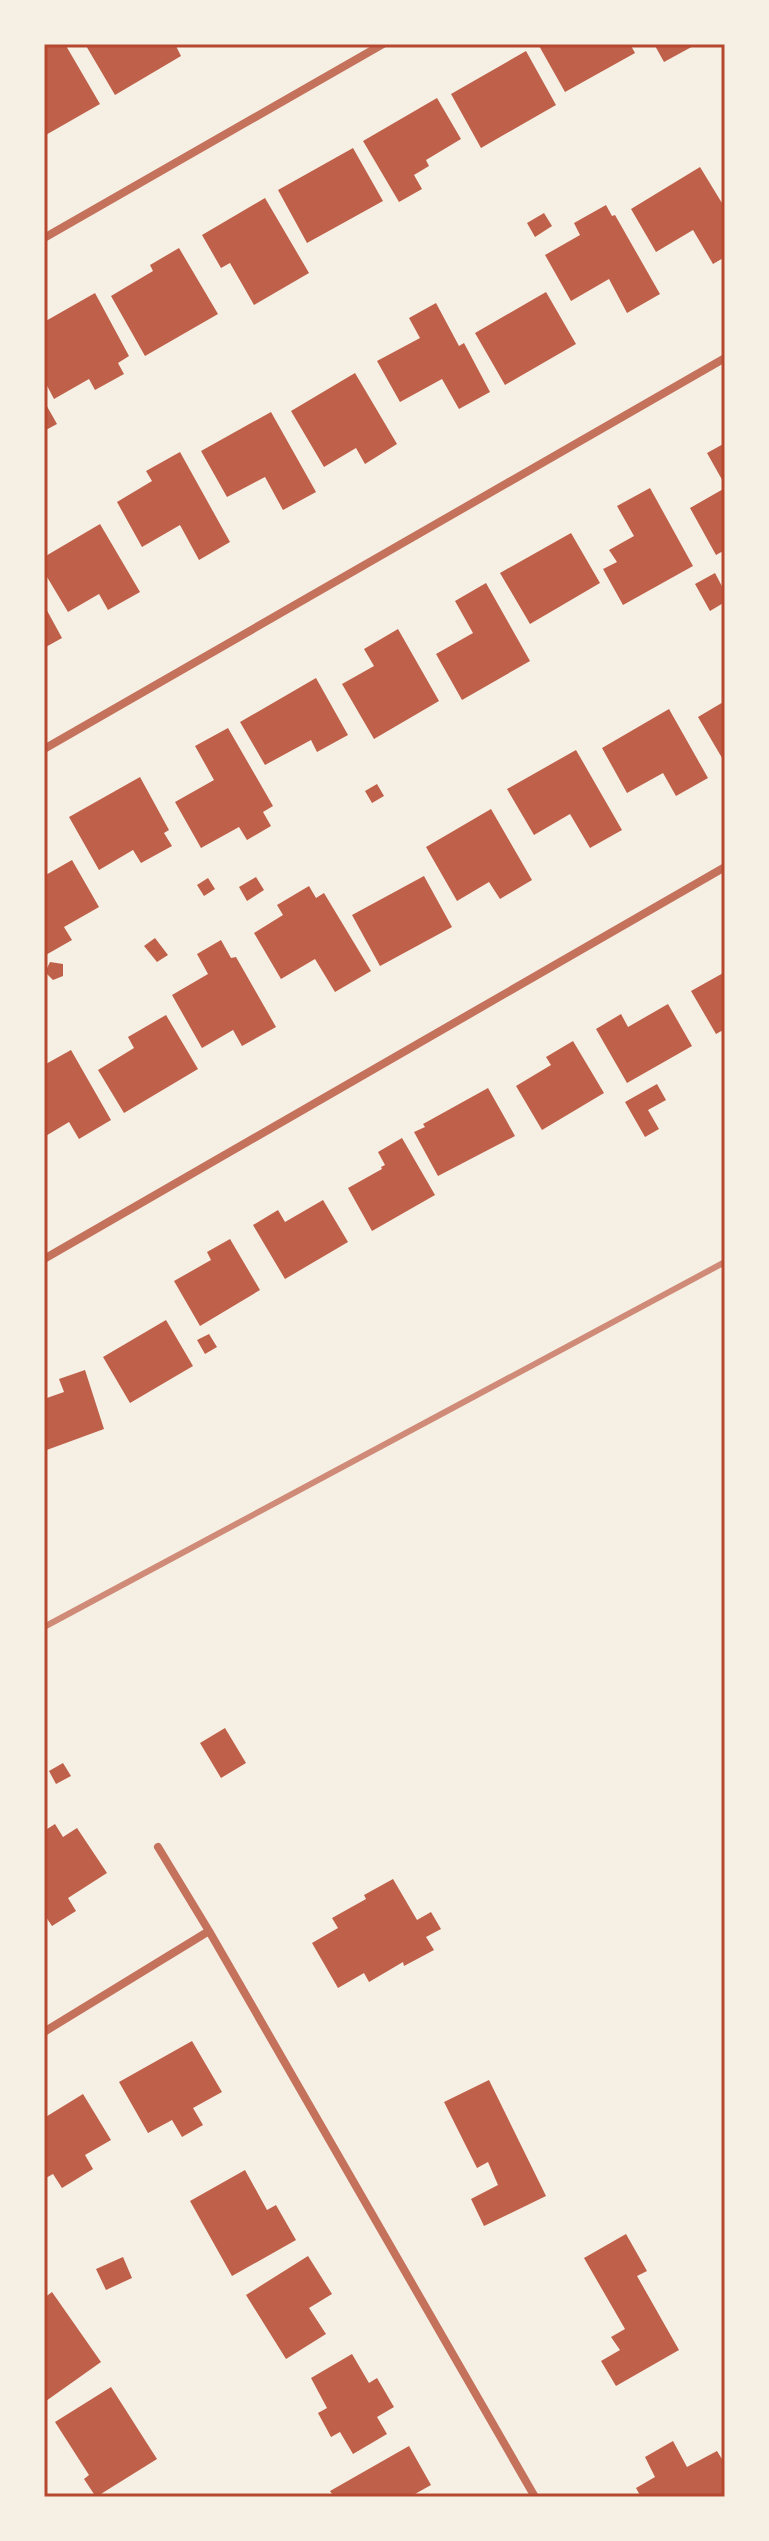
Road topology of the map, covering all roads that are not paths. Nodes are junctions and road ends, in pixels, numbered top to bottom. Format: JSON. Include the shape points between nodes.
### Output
{"nodes":[{"id":1,"x":383,"y":44,"type":"edge"},
{"id":2,"x":44,"y":238,"type":"edge"},
{"id":3,"x":725,"y":358,"type":"edge"},
{"id":4,"x":44,"y":749,"type":"edge"},
{"id":5,"x":725,"y":867,"type":"edge"},
{"id":6,"x":44,"y":1259,"type":"edge"},
{"id":7,"x":158,"y":1847,"type":"dead end"},
{"id":8,"x":209,"y":1931,"type":"junction"},
{"id":9,"x":44,"y":2032,"type":"edge"},
{"id":10,"x":535,"y":2497,"type":"edge"}],
"edges":[{"from":1,"to":2,"type":"street"},
{"from":3,"to":4,"type":"street"},
{"from":5,"to":6,"type":"street"},
{"from":7,"to":8,"type":"street"},
{"from":8,"to":9,"type":"street"},
{"from":8,"to":10,"type":"street"}]}
